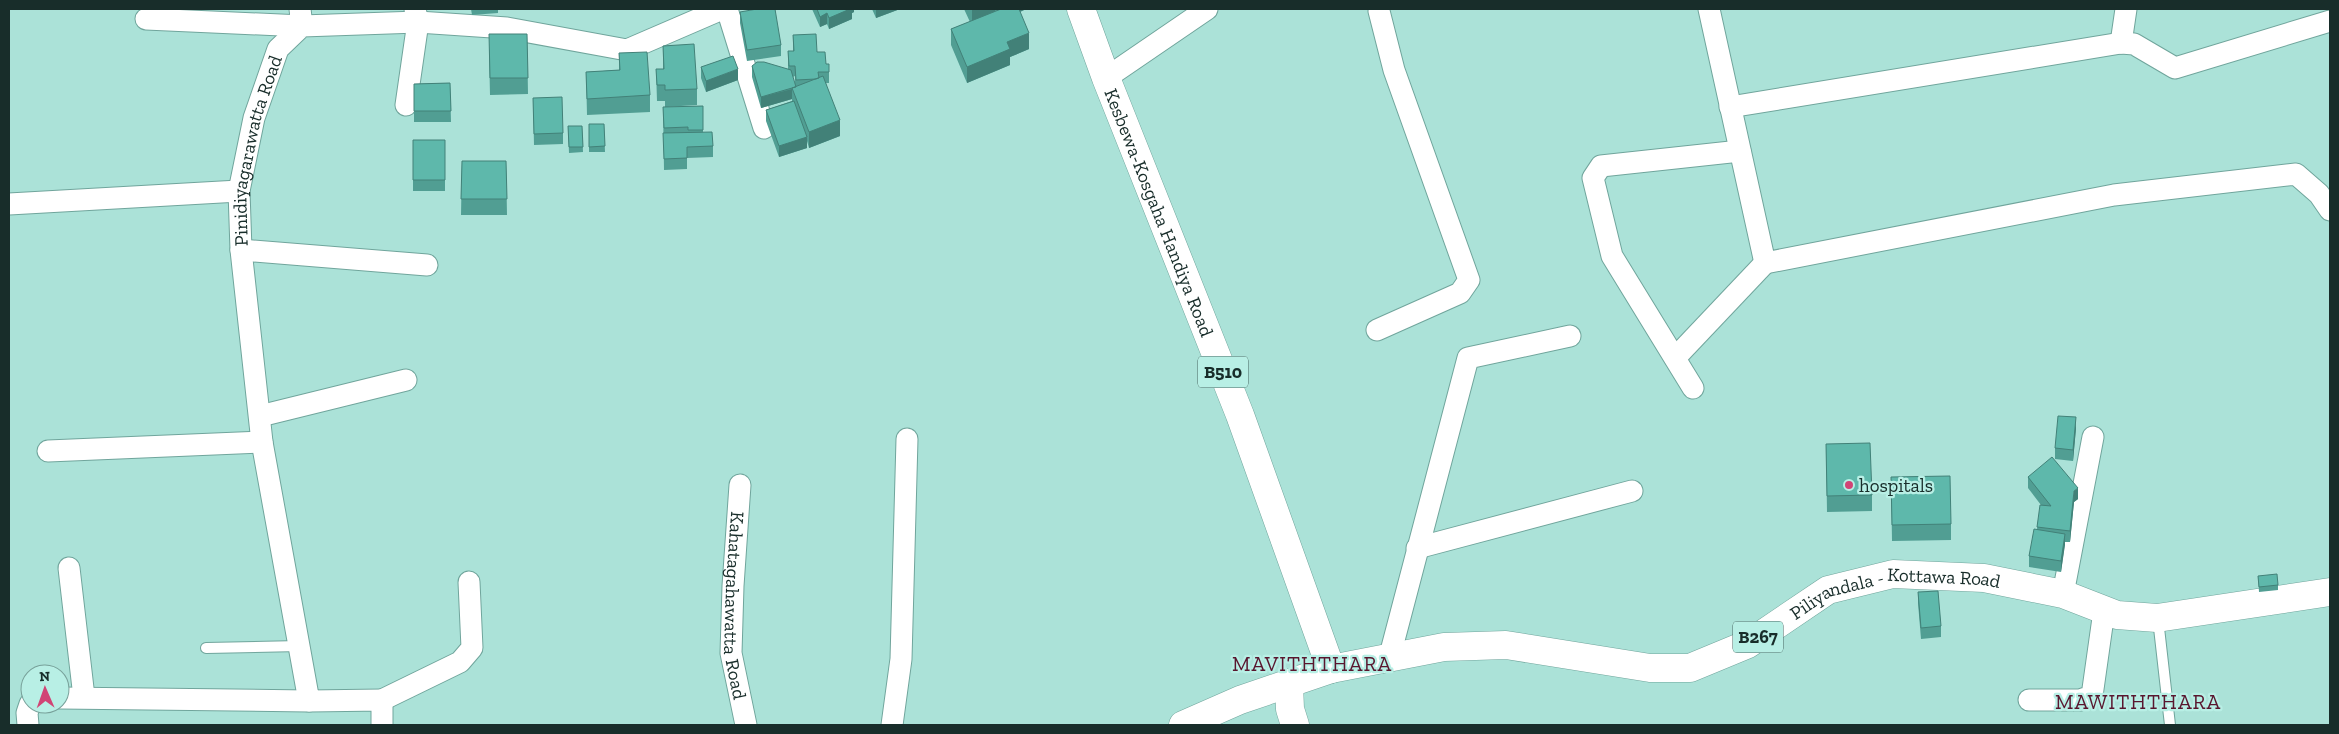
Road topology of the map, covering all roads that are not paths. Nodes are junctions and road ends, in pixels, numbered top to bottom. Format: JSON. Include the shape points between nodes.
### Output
{"nodes":[{"id":1,"x":722,"y":9,"type":"edge"},
{"id":2,"x":727,"y":9,"type":"edge"},
{"id":3,"x":1081,"y":9,"type":"edge"},
{"id":4,"x":1207,"y":9,"type":"edge"},
{"id":5,"x":1709,"y":9,"type":"edge"},
{"id":6,"x":2126,"y":9,"type":"edge"},
{"id":7,"x":1381,"y":10,"type":"edge"},
{"id":8,"x":416,"y":15,"type":"edge"},
{"id":9,"x":301,"y":17,"type":"edge"},
{"id":10,"x":146,"y":20,"type":"dead end"},
{"id":11,"x":2330,"y":21,"type":"edge"},
{"id":12,"x":2121,"y":43,"type":"junction"},
{"id":13,"x":1106,"y":78,"type":"junction"},
{"id":14,"x":406,"y":105,"type":"dead end"},
{"id":15,"x":1730,"y":107,"type":"junction"},
{"id":16,"x":764,"y":128,"type":"dead end"},
{"id":17,"x":1740,"y":151,"type":"junction"},
{"id":18,"x":239,"y":191,"type":"junction"},
{"id":19,"x":2326,"y":198,"type":"edge"},
{"id":20,"x":9,"y":204,"type":"edge"},
{"id":21,"x":241,"y":250,"type":"junction"},
{"id":22,"x":1765,"y":263,"type":"junction"},
{"id":23,"x":427,"y":264,"type":"dead end"},
{"id":24,"x":1377,"y":330,"type":"dead end"},
{"id":25,"x":1570,"y":336,"type":"dead end"},
{"id":26,"x":1674,"y":358,"type":"junction"},
{"id":27,"x":406,"y":380,"type":"dead end"},
{"id":28,"x":1693,"y":388,"type":"dead end"},
{"id":29,"x":260,"y":416,"type":"junction"},
{"id":30,"x":2093,"y":437,"type":"dead end"},
{"id":31,"x":907,"y":439,"type":"dead end"},
{"id":32,"x":262,"y":442,"type":"junction"},
{"id":33,"x":48,"y":451,"type":"dead end"},
{"id":34,"x":740,"y":485,"type":"dead end"},
{"id":35,"x":1632,"y":491,"type":"dead end"},
{"id":36,"x":1417,"y":548,"type":"junction"},
{"id":37,"x":69,"y":568,"type":"dead end"},
{"id":38,"x":469,"y":582,"type":"dead end"},
{"id":39,"x":2330,"y":592,"type":"edge"},
{"id":40,"x":2063,"y":594,"type":"junction"},
{"id":41,"x":2104,"y":611,"type":"junction"},
{"id":42,"x":2158,"y":618,"type":"junction"},
{"id":43,"x":300,"y":646,"type":"junction"},
{"id":44,"x":206,"y":648,"type":"dead end"},
{"id":45,"x":1389,"y":659,"type":"junction"},
{"id":46,"x":1331,"y":669,"type":"junction"},
{"id":47,"x":1289,"y":684,"type":"junction"},
{"id":48,"x":84,"y":697,"type":"junction"},
{"id":49,"x":70,"y":698,"type":"edge"},
{"id":50,"x":382,"y":700,"type":"junction"},
{"id":51,"x":2028,"y":700,"type":"dead end"},
{"id":52,"x":309,"y":701,"type":"junction"},
{"id":53,"x":382,"y":725,"type":"edge"},
{"id":54,"x":746,"y":725,"type":"edge"},
{"id":55,"x":892,"y":725,"type":"edge"},
{"id":56,"x":1183,"y":725,"type":"edge"},
{"id":57,"x":1295,"y":725,"type":"edge"},
{"id":58,"x":2170,"y":725,"type":"edge"}],
"edges":[{"from":1,"to":8,"type":"street","via":[[627,50]]},
{"from":2,"to":16,"type":"street"},
{"from":3,"to":13,"type":"main road","name":"Kesbewa-Kosgaha Handiya Road","number":"B510"},
{"from":4,"to":13,"type":"street"},
{"from":5,"to":15,"type":"street"},
{"from":6,"to":12,"type":"street"},
{"from":7,"to":24,"type":"street","via":[[1394,70],[1469,280],[1460,293]]},
{"from":8,"to":9,"type":"street"},
{"from":8,"to":14,"type":"street"},
{"from":9,"to":10,"type":"street"},
{"from":9,"to":18,"type":"street","name":"Pinidiyagarawatta Road","via":[[278,49],[254,118]]},
{"from":11,"to":12,"type":"street","via":[[2174,68],[2134,44]]},
{"from":12,"to":15,"type":"street"},
{"from":13,"to":46,"type":"main road","name":"Kesbewa-Kosgaha Handiya Road","number":"B510","via":[[1240,415]]},
{"from":15,"to":17,"type":"street"},
{"from":17,"to":22,"type":"street"},
{"from":17,"to":26,"type":"street","via":[[1601,166],[1593,178],[1612,256]]},
{"from":18,"to":20,"type":"street"},
{"from":18,"to":21,"type":"street","name":"Pinidiyagarawatta Road"},
{"from":19,"to":22,"type":"street","via":[[2296,174],[2114,195]]},
{"from":21,"to":23,"type":"street"},
{"from":21,"to":29,"type":"street","name":"Pinidiyagarawatta Road"},
{"from":22,"to":26,"type":"street"},
{"from":25,"to":36,"type":"street","via":[[1468,358]]},
{"from":26,"to":28,"type":"street"},
{"from":27,"to":29,"type":"street"},
{"from":29,"to":32,"type":"street","name":"Pinidiyagarawatta Road"},
{"from":30,"to":40,"type":"street"},
{"from":31,"to":55,"type":"street","via":[[901,659]]},
{"from":32,"to":33,"type":"street"},
{"from":32,"to":43,"type":"street","name":"Pinidiyagarawatta Road"},
{"from":34,"to":54,"type":"street","name":"Kahatagahawatta Road","via":[[731,654]]},
{"from":35,"to":36,"type":"street"},
{"from":36,"to":45,"type":"street"},
{"from":37,"to":48,"type":"street"},
{"from":38,"to":50,"type":"street","via":[[472,648],[468,655]]},
{"from":39,"to":42,"type":"main road","name":"Piliyandala - Kottawa Road","number":"B267"},
{"from":40,"to":41,"type":"main road","name":"Piliyandala - Kottawa Road","number":"B267"},
{"from":40,"to":45,"type":"main road","name":"Piliyandala - Kottawa Road","number":"B267","via":[[1984,578],[1893,574],[1828,590],[1748,644],[1690,668],[1650,668],[1506,644],[1444,647]]},
{"from":41,"to":42,"type":"main road","name":"Piliyandala - Kottawa Road","number":"B267"},
{"from":41,"to":51,"type":"street","via":[[2092,696],[2080,700]]},
{"from":42,"to":58,"type":"lane"},
{"from":43,"to":44,"type":"lane"},
{"from":43,"to":52,"type":"street","name":"Pinidiyagarawatta Road"},
{"from":45,"to":46,"type":"main road","name":"Piliyandala - Kottawa Road","number":"B267"},
{"from":46,"to":47,"type":"main road","name":"Piliyandala - Kottawa Road","number":"B267"},
{"from":47,"to":56,"type":"main road","name":"Piliyandala - Kottawa Road","number":"B267","via":[[1240,700]]},
{"from":47,"to":57,"type":"main road","via":[[1290,709]]},
{"from":48,"to":49,"type":"street"},
{"from":48,"to":52,"type":"street"},
{"from":50,"to":52,"type":"street"},
{"from":50,"to":53,"type":"street"}]}
